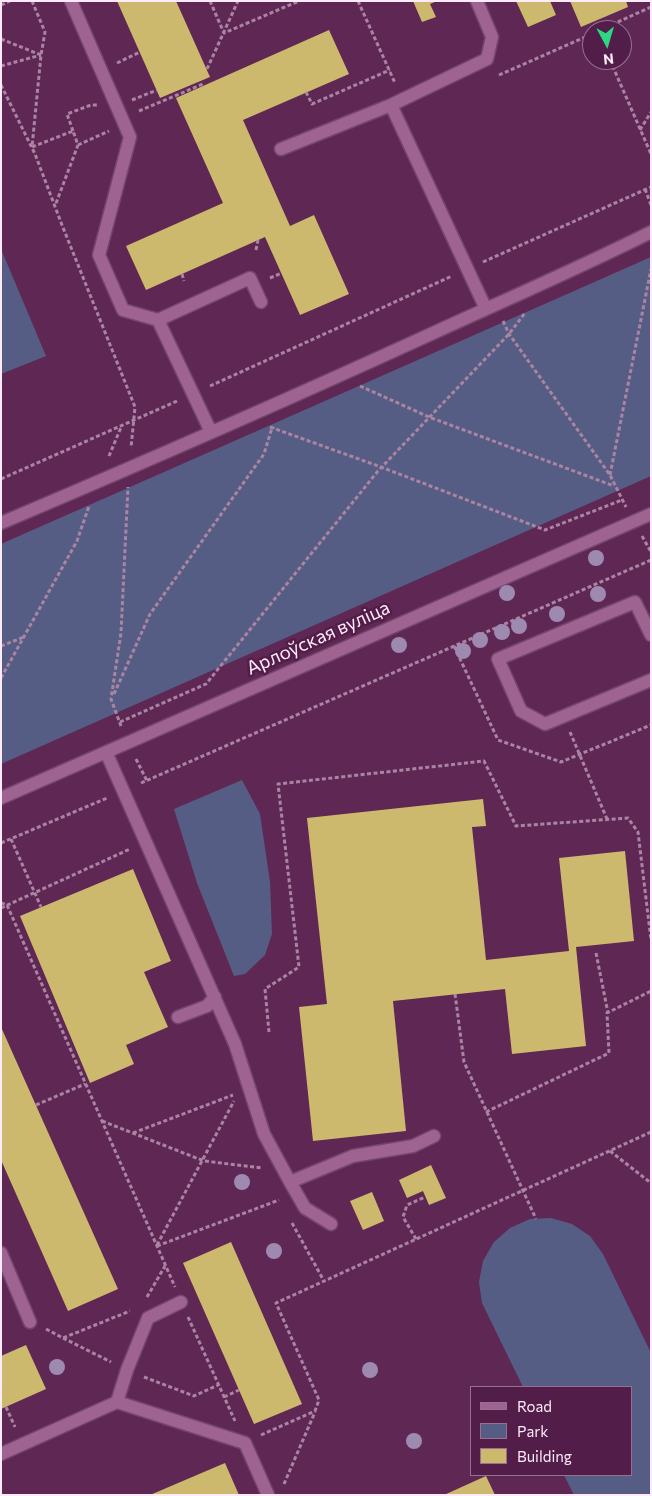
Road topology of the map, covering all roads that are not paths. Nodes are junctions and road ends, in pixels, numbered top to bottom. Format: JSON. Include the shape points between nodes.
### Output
{"nodes":[{"id":1,"x":71,"y":1,"type":"edge"},
{"id":2,"x":477,"y":1,"type":"edge"},
{"id":3,"x":391,"y":105,"type":"junction"},
{"id":4,"x":281,"y":149,"type":"dead end"},
{"id":5,"x":651,"y":232,"type":"edge"},
{"id":6,"x":262,"y":302,"type":"dead end"},
{"id":7,"x":491,"y":306,"type":"junction"},
{"id":8,"x":158,"y":320,"type":"junction"},
{"id":9,"x":211,"y":432,"type":"junction"},
{"id":10,"x":651,"y":514,"type":"edge"},
{"id":11,"x":1,"y":523,"type":"edge"},
{"id":12,"x":651,"y":635,"type":"edge"},
{"id":13,"x":651,"y":680,"type":"edge"},
{"id":14,"x":106,"y":752,"type":"junction"},
{"id":15,"x":1,"y":798,"type":"edge"},
{"id":16,"x":215,"y":997,"type":"junction"},
{"id":17,"x":178,"y":1017,"type":"dead end"},
{"id":18,"x":434,"y":1136,"type":"dead end"},
{"id":19,"x":290,"y":1182,"type":"junction"},
{"id":20,"x":331,"y":1224,"type":"dead end"},
{"id":21,"x":1,"y":1254,"type":"edge"},
{"id":22,"x":181,"y":1302,"type":"road end"},
{"id":23,"x":30,"y":1322,"type":"road end"},
{"id":24,"x":117,"y":1402,"type":"junction"},
{"id":25,"x":1,"y":1454,"type":"edge"},
{"id":26,"x":268,"y":1495,"type":"edge"}],
"edges":[{"from":1,"to":8,"type":"street","via":[[130,137],[99,255],[123,310]]},
{"from":2,"to":3,"type":"street","via":[[492,37],[487,59]]},
{"from":3,"to":4,"type":"street"},
{"from":3,"to":7,"type":"street","via":[[467,268]]},
{"from":5,"to":7,"type":"street"},
{"from":6,"to":8,"type":"street","via":[[250,278]]},
{"from":7,"to":9,"type":"street"},
{"from":8,"to":9,"type":"street"},
{"from":9,"to":11,"type":"street"},
{"from":10,"to":14,"type":"street","name":"Арлоўская вуліца"},
{"from":12,"to":13,"type":"street","via":[[635,602],[498,658],[521,711],[545,724]]},
{"from":14,"to":15,"type":"street","name":"Арлоўская вуліца"},
{"from":14,"to":16,"type":"street"},
{"from":16,"to":17,"type":"street","via":[[207,1006]]},
{"from":16,"to":19,"type":"street","via":[[235,1044],[264,1134]]},
{"from":18,"to":19,"type":"street","via":[[413,1146],[353,1156]]},
{"from":19,"to":20,"type":"street","via":[[305,1208]]},
{"from":21,"to":23,"type":"street"},
{"from":22,"to":24,"type":"street","via":[[148,1318]]},
{"from":24,"to":25,"type":"street"},
{"from":24,"to":26,"type":"street","via":[[245,1442]]}]}
